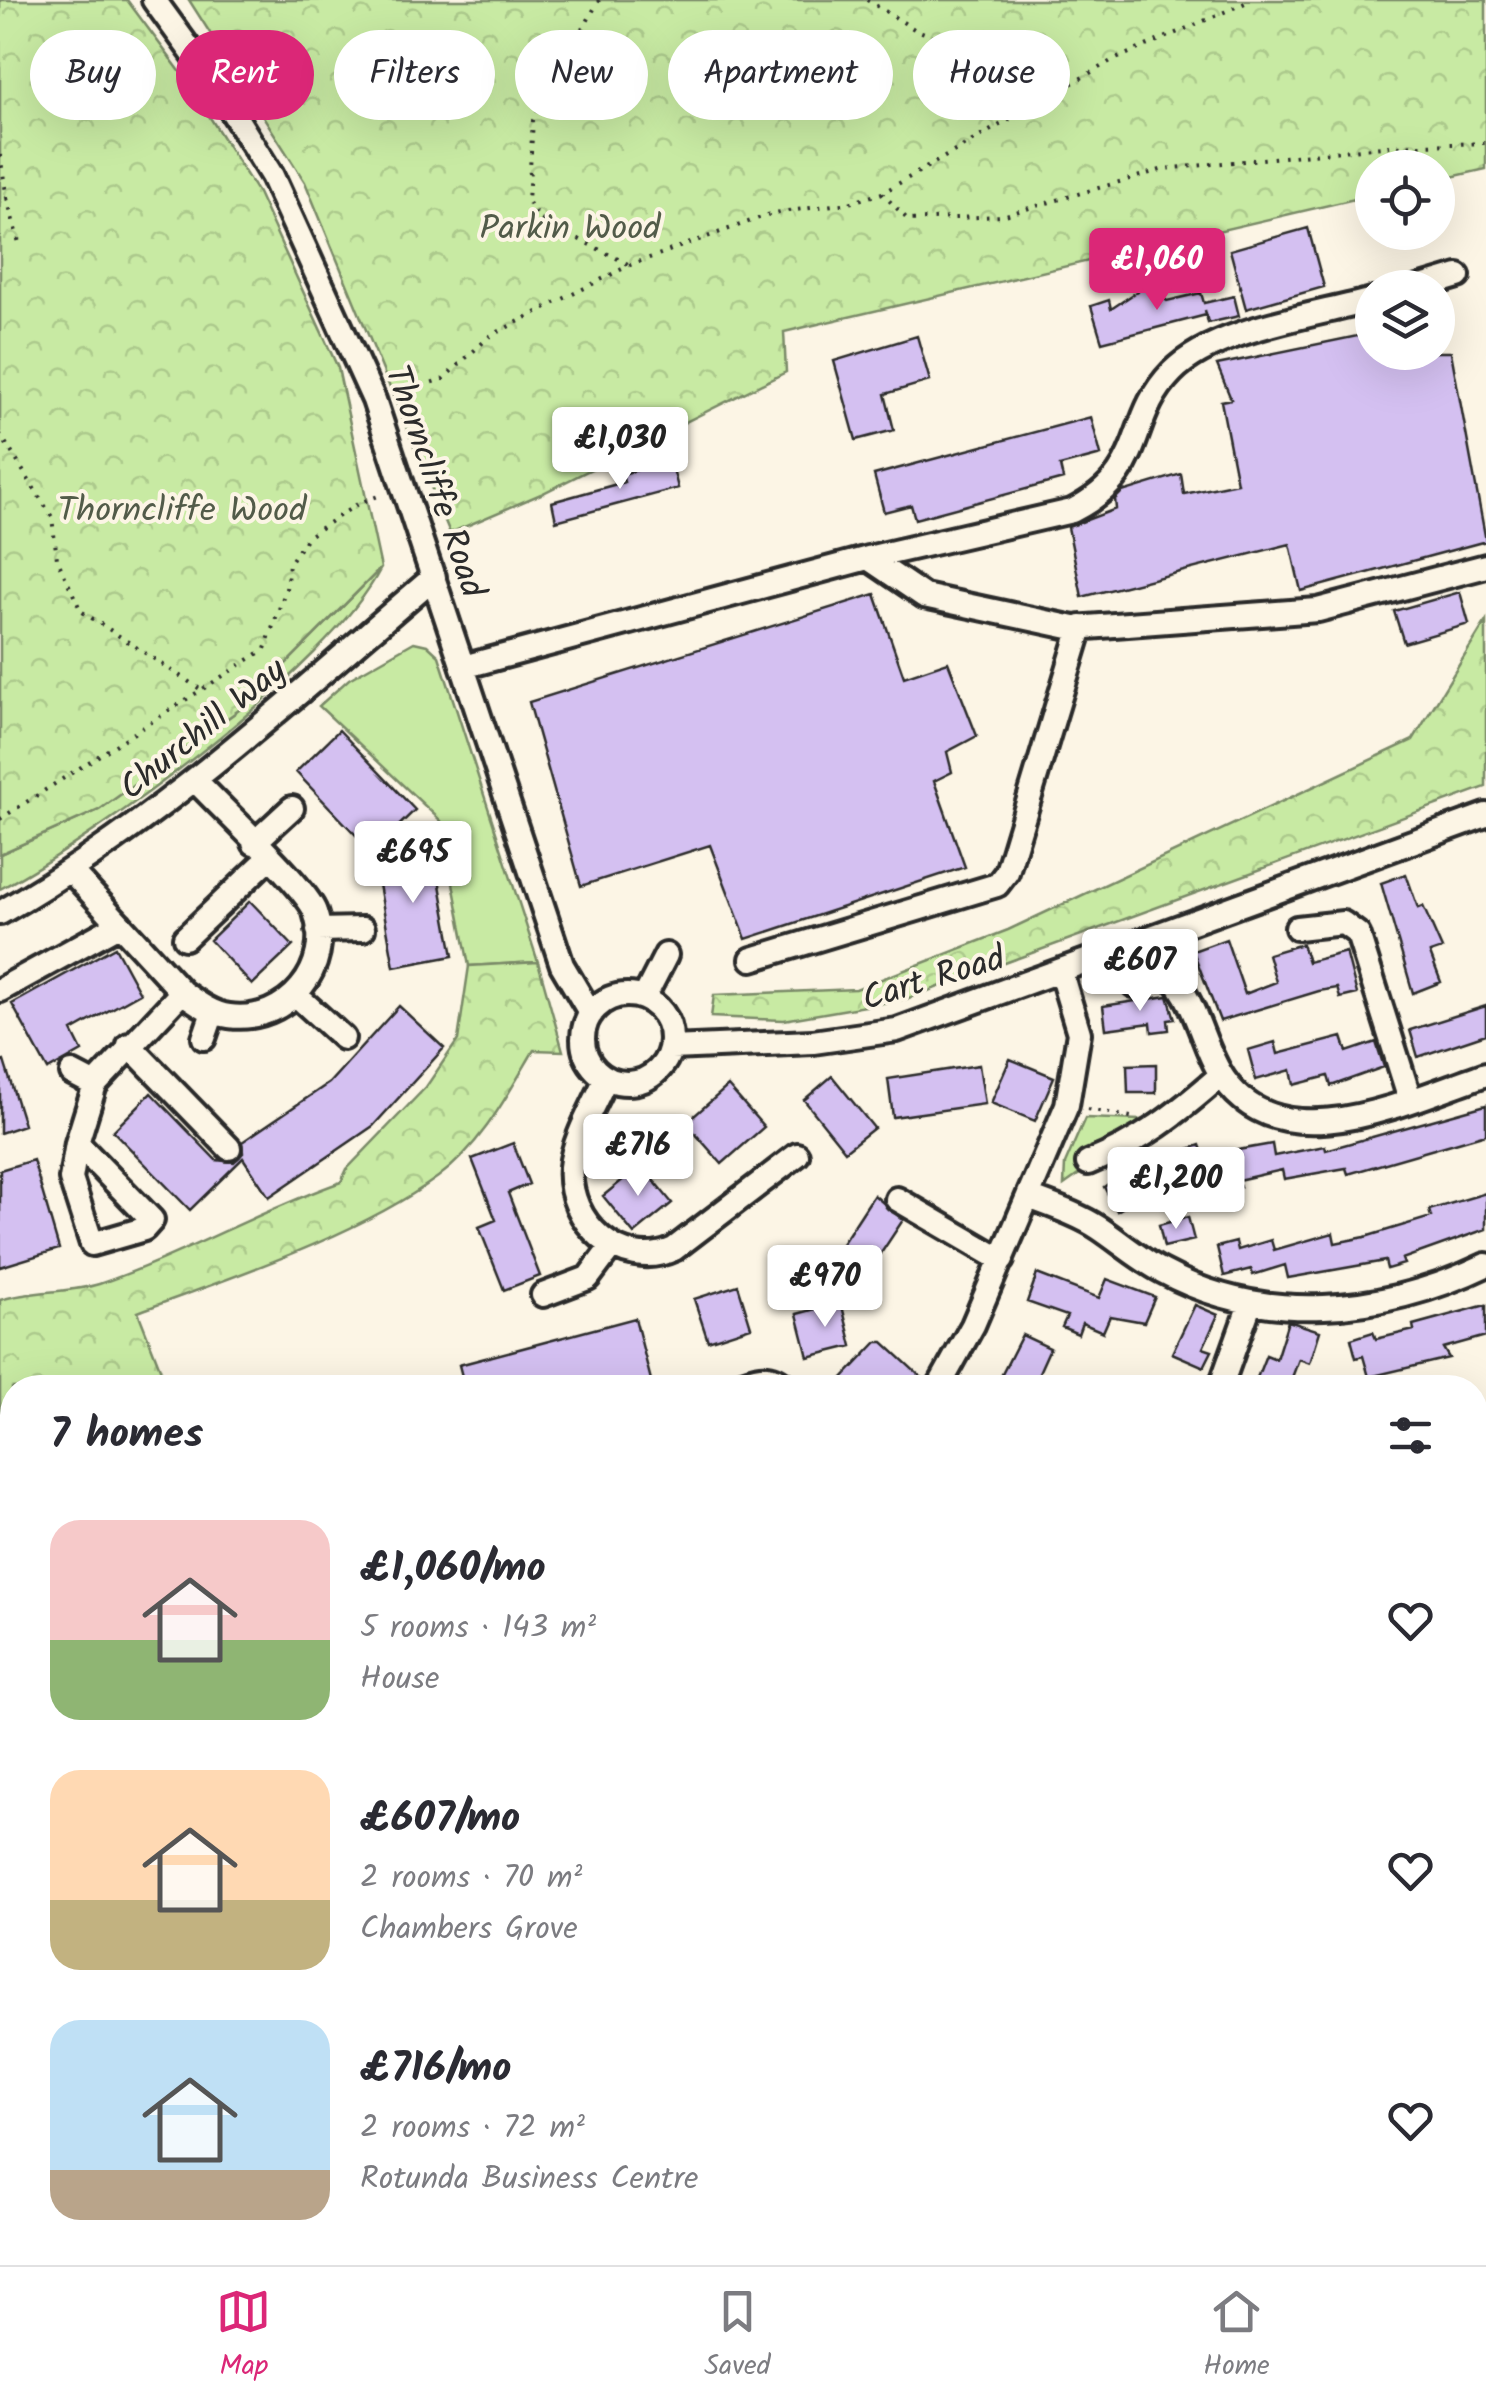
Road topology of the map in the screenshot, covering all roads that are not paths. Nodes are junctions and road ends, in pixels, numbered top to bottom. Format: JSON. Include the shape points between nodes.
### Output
{"nodes":[{"id":1,"x":154,"y":0,"type":"edge"},
{"id":2,"x":1458,"y":276,"type":"dead end"},
{"id":3,"x":1455,"y":277,"type":"edge"},
{"id":4,"x":1355,"y":305,"type":"edge"},
{"id":5,"x":868,"y":558,"type":"junction"},
{"id":6,"x":1486,"y":566,"type":"edge"},
{"id":7,"x":434,"y":577,"type":"junction"},
{"id":8,"x":1081,"y":627,"type":"junction"},
{"id":9,"x":463,"y":667,"type":"junction"},
{"id":10,"x":196,"y":782,"type":"junction"},
{"id":11,"x":292,"y":808,"type":"dead end"},
{"id":12,"x":1486,"y":816,"type":"edge"},
{"id":13,"x":261,"y":851,"type":"junction"},
{"id":14,"x":72,"y":872,"type":"junction"},
{"id":15,"x":0,"y":914,"type":"edge"},
{"id":16,"x":120,"y":924,"type":"junction"},
{"id":17,"x":1297,"y":928,"type":"dead end"},
{"id":18,"x":362,"y":929,"type":"dead end"},
{"id":19,"x":318,"y":930,"type":"junction"},
{"id":20,"x":185,"y":938,"type":"dead end"},
{"id":21,"x":666,"y":955,"type":"dead end"},
{"id":22,"x":752,"y":960,"type":"dead end"},
{"id":23,"x":1061,"y":972,"type":"junction"},
{"id":24,"x":1134,"y":985,"type":"dead end"},
{"id":25,"x":0,"y":990,"type":"edge"},
{"id":26,"x":182,"y":992,"type":"junction"},
{"id":27,"x":297,"y":996,"type":"junction"},
{"id":28,"x":644,"y":998,"type":"junction"},
{"id":29,"x":214,"y":1012,"type":"junction"},
{"id":30,"x":590,"y":1014,"type":"junction"},
{"id":31,"x":204,"y":1038,"type":"dead end"},
{"id":32,"x":343,"y":1038,"type":"dead end"},
{"id":33,"x":129,"y":1045,"type":"junction"},
{"id":34,"x":671,"y":1048,"type":"junction"},
{"id":35,"x":72,"y":1072,"type":"dead end"},
{"id":36,"x":1486,"y":1074,"type":"edge"},
{"id":37,"x":1221,"y":1075,"type":"junction"},
{"id":38,"x":606,"y":1078,"type":"junction"},
{"id":39,"x":95,"y":1086,"type":"junction"},
{"id":40,"x":1410,"y":1099,"type":"junction"},
{"id":41,"x":78,"y":1142,"type":"dead end"},
{"id":42,"x":229,"y":1148,"type":"dead end"},
{"id":43,"x":798,"y":1155,"type":"dead end"},
{"id":44,"x":1088,"y":1163,"type":"dead end"},
{"id":45,"x":1029,"y":1197,"type":"junction"},
{"id":46,"x":897,"y":1199,"type":"dead end"},
{"id":47,"x":612,"y":1246,"type":"junction"},
{"id":48,"x":1002,"y":1260,"type":"junction"},
{"id":49,"x":1486,"y":1265,"type":"edge"},
{"id":50,"x":542,"y":1295,"type":"dead end"},
{"id":51,"x":1250,"y":1304,"type":"junction"},
{"id":52,"x":946,"y":1375,"type":"edge"},
{"id":53,"x":1225,"y":1375,"type":"edge"}],
"edges":[{"from":1,"to":7,"type":"street","name":"Thorncliffe Road","via":[[272,176],[374,400]]},
{"from":2,"to":3,"type":"street"},
{"from":4,"to":5,"type":"street","via":[[1220,342],[1184,361],[1154,398],[1127,466],[1086,504],[1056,518]]},
{"from":5,"to":8,"type":"street","via":[[924,596]]},
{"from":5,"to":9,"type":"street"},
{"from":6,"to":8,"type":"street","via":[[1318,610]]},
{"from":7,"to":9,"type":"street","name":"Thorncliffe Road"},
{"from":7,"to":10,"type":"street","name":"Churchill Way"},
{"from":8,"to":22,"type":"street","via":[[1007,872],[997,885]]},
{"from":9,"to":30,"type":"street","name":"Thorncliffe Road","via":[[562,966]]},
{"from":10,"to":13,"type":"street"},
{"from":10,"to":14,"type":"street","name":"Churchill Way"},
{"from":11,"to":13,"type":"street"},
{"from":12,"to":23,"type":"street","name":"Cart Road"},
{"from":13,"to":19,"type":"street","via":[[308,898]]},
{"from":13,"to":20,"type":"street"},
{"from":14,"to":15,"type":"street","name":"Churchill Way"},
{"from":14,"to":16,"type":"street"},
{"from":16,"to":25,"type":"street"},
{"from":16,"to":26,"type":"street"},
{"from":17,"to":40,"type":"street","via":[[1343,923],[1358,934]]},
{"from":18,"to":19,"type":"street"},
{"from":19,"to":27,"type":"street","via":[[312,970]]},
{"from":21,"to":28,"type":"street"},
{"from":23,"to":34,"type":"street","name":"Cart Road","via":[[897,1030]]},
{"from":23,"to":45,"type":"street","via":[[1079,1033],[1068,1105]]},
{"from":24,"to":37,"type":"street","via":[[1163,975],[1178,983]]},
{"from":26,"to":29,"type":"street"},
{"from":26,"to":33,"type":"street"},
{"from":27,"to":29,"type":"street","via":[[251,1017]]},
{"from":27,"to":32,"type":"street"},
{"from":28,"to":30,"type":"street","via":[[615,996]]},
{"from":28,"to":34,"type":"street","via":[[667,1018]]},
{"from":29,"to":31,"type":"street"},
{"from":30,"to":38,"type":"street","via":[[584,1052]]},
{"from":33,"to":39,"type":"street"},
{"from":33,"to":42,"type":"street"},
{"from":34,"to":38,"type":"street","via":[[650,1078],[624,1084]]},
{"from":35,"to":39,"type":"street"},
{"from":36,"to":40,"type":"street"},
{"from":37,"to":40,"type":"street","via":[[1258,1109],[1297,1120],[1347,1118]]},
{"from":37,"to":44,"type":"street","via":[[1156,1131]]},
{"from":38,"to":47,"type":"street","via":[[572,1159],[570,1181],[586,1222]]},
{"from":39,"to":41,"type":"street"},
{"from":43,"to":47,"type":"street","via":[[674,1249],[651,1256]]},
{"from":45,"to":48,"type":"street"},
{"from":45,"to":51,"type":"street","via":[[1097,1226],[1164,1272]]},
{"from":46,"to":48,"type":"street"},
{"from":47,"to":50,"type":"street","via":[[588,1278]]},
{"from":48,"to":52,"type":"street"},
{"from":49,"to":51,"type":"street","via":[[1371,1302]]},
{"from":51,"to":53,"type":"street"}]}
